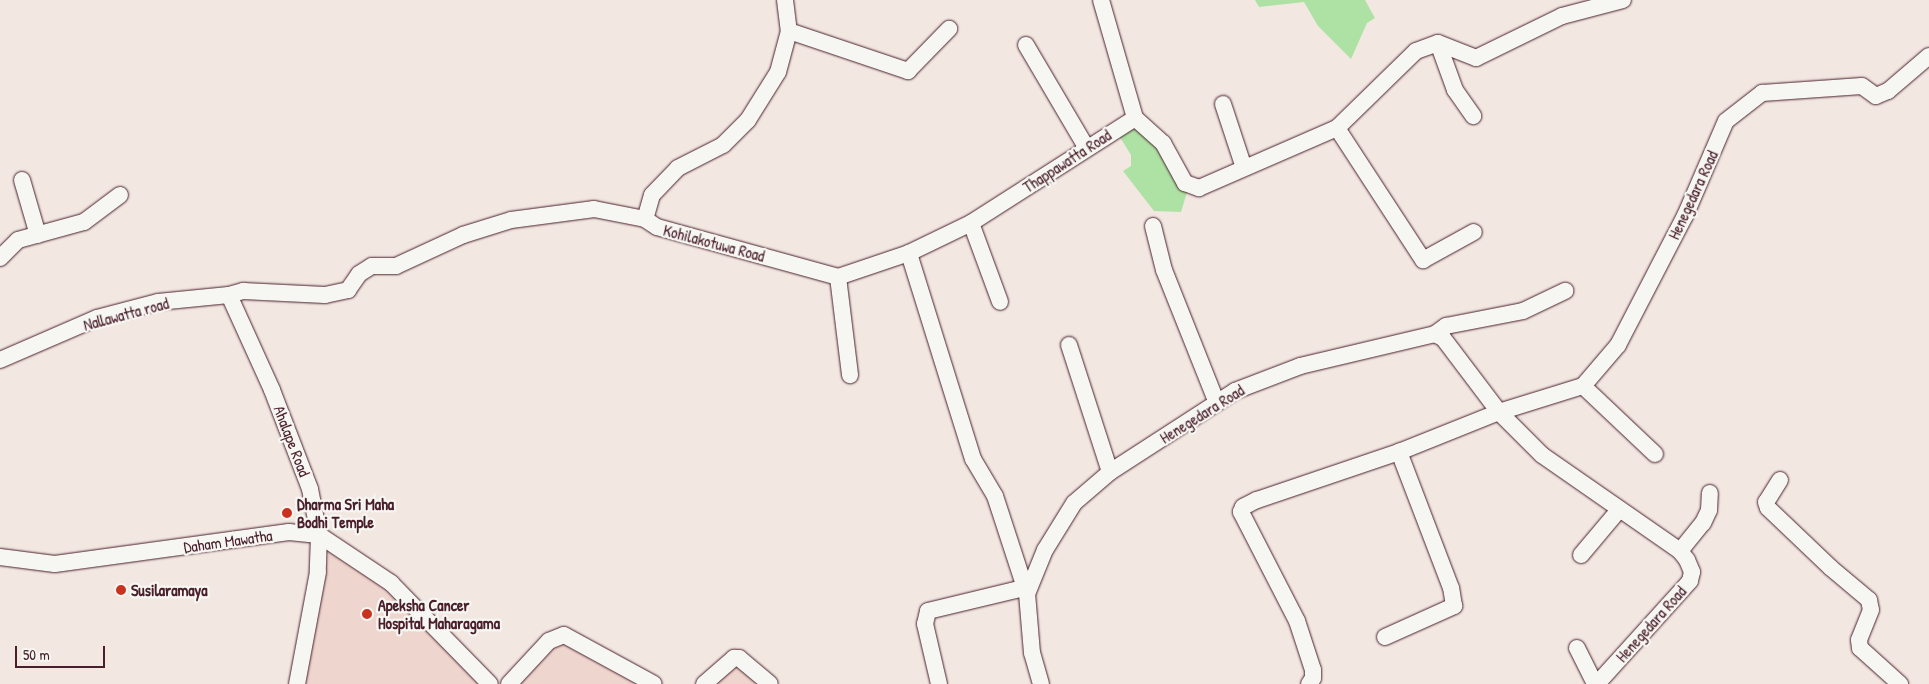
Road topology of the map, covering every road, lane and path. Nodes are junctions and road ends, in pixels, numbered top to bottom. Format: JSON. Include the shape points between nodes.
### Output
{"nodes":[{"id":1,"x":785,"y":0,"type":"edge"},
{"id":2,"x":1101,"y":0,"type":"edge"},
{"id":3,"x":1623,"y":0,"type":"edge"},
{"id":4,"x":949,"y":29,"type":"dead end"},
{"id":5,"x":789,"y":31,"type":"junction"},
{"id":6,"x":1438,"y":43,"type":"junction"},
{"id":7,"x":1026,"y":45,"type":"dead end"},
{"id":8,"x":1929,"y":56,"type":"edge"},
{"id":9,"x":1223,"y":104,"type":"dead end"},
{"id":10,"x":1473,"y":116,"type":"dead end"},
{"id":11,"x":1135,"y":118,"type":"junction"},
{"id":12,"x":1337,"y":128,"type":"junction"},
{"id":13,"x":1086,"y":147,"type":"junction"},
{"id":14,"x":1244,"y":168,"type":"junction"},
{"id":15,"x":22,"y":180,"type":"dead end"},
{"id":16,"x":120,"y":195,"type":"dead end"},
{"id":17,"x":644,"y":219,"type":"junction"},
{"id":18,"x":971,"y":223,"type":"junction"},
{"id":19,"x":1153,"y":226,"type":"dead end"},
{"id":20,"x":1474,"y":232,"type":"dead end"},
{"id":21,"x":38,"y":235,"type":"junction"},
{"id":22,"x":908,"y":253,"type":"junction"},
{"id":23,"x":0,"y":258,"type":"edge"},
{"id":24,"x":838,"y":277,"type":"junction"},
{"id":25,"x":1565,"y":291,"type":"dead end"},
{"id":26,"x":229,"y":295,"type":"junction"},
{"id":27,"x":1000,"y":302,"type":"dead end"},
{"id":28,"x":1435,"y":334,"type":"junction"},
{"id":29,"x":1069,"y":345,"type":"dead end"},
{"id":30,"x":0,"y":360,"type":"edge"},
{"id":31,"x":850,"y":374,"type":"dead end"},
{"id":32,"x":1583,"y":386,"type":"junction"},
{"id":33,"x":1217,"y":402,"type":"junction"},
{"id":34,"x":1499,"y":412,"type":"junction"},
{"id":35,"x":1399,"y":452,"type":"junction"},
{"id":36,"x":1655,"y":454,"type":"dead end"},
{"id":37,"x":1110,"y":472,"type":"junction"},
{"id":38,"x":1780,"y":480,"type":"dead end"},
{"id":39,"x":1710,"y":493,"type":"dead end"},
{"id":40,"x":1618,"y":511,"type":"junction"},
{"id":41,"x":319,"y":535,"type":"junction"},
{"id":42,"x":1680,"y":551,"type":"junction"},
{"id":43,"x":1581,"y":556,"type":"dead end"},
{"id":44,"x":0,"y":557,"type":"edge"},
{"id":45,"x":1026,"y":591,"type":"junction"},
{"id":46,"x":1385,"y":637,"type":"dead end"},
{"id":47,"x":1577,"y":648,"type":"dead end"},
{"id":48,"x":297,"y":684,"type":"edge"},
{"id":49,"x":490,"y":684,"type":"edge"},
{"id":50,"x":509,"y":684,"type":"edge"},
{"id":51,"x":654,"y":684,"type":"edge"},
{"id":52,"x":704,"y":684,"type":"edge"},
{"id":53,"x":770,"y":684,"type":"edge"},
{"id":54,"x":938,"y":684,"type":"edge"},
{"id":55,"x":1041,"y":684,"type":"edge"},
{"id":56,"x":1309,"y":684,"type":"edge"},
{"id":57,"x":1596,"y":684,"type":"edge"},
{"id":58,"x":1900,"y":684,"type":"edge"}],
"edges":[{"from":1,"to":5,"type":"street","name":"Kohilakotuwa Road"},
{"from":2,"to":11,"type":"street"},
{"from":3,"to":6,"type":"street","via":[[1562,16],[1476,58]]},
{"from":4,"to":5,"type":"street","via":[[908,71]]},
{"from":5,"to":17,"type":"street","name":"Kohilakotuwa Road","via":[[778,72],[748,120],[723,145],[678,168],[652,195]]},
{"from":6,"to":10,"type":"street","via":[[1455,90]]},
{"from":6,"to":12,"type":"street","via":[[1416,51]]},
{"from":7,"to":13,"type":"street"},
{"from":8,"to":32,"type":"street","name":"Henegedara Road","via":[[1888,91],[1876,96],[1862,86],[1762,93],[1726,121],[1685,216],[1618,345]]},
{"from":9,"to":14,"type":"street"},
{"from":11,"to":13,"type":"street","name":"Thappawatta Road"},
{"from":11,"to":14,"type":"street","via":[[1163,143],[1184,183],[1199,188]]},
{"from":12,"to":14,"type":"street"},
{"from":12,"to":20,"type":"street","via":[[1423,260]]},
{"from":13,"to":18,"type":"street","name":"Thappawatta Road"},
{"from":15,"to":21,"type":"street"},
{"from":16,"to":21,"type":"street","via":[[84,222]]},
{"from":17,"to":24,"type":"street","name":"Kohilakotuwa Road","via":[[657,227]]},
{"from":17,"to":26,"type":"street","name":"Nallawatta road","via":[[594,209],[511,220],[463,234],[396,266],[372,266],[359,274],[348,290],[325,295],[243,291]]},
{"from":18,"to":22,"type":"street","name":"Thappawatta Road"},
{"from":18,"to":27,"type":"street"},
{"from":19,"to":33,"type":"street","via":[[1164,270]]},
{"from":21,"to":23,"type":"street","via":[[18,240]]},
{"from":22,"to":24,"type":"street"},
{"from":22,"to":45,"type":"street","via":[[973,459],[995,496]]},
{"from":24,"to":31,"type":"street"},
{"from":25,"to":28,"type":"street","via":[[1524,311],[1446,326]]},
{"from":26,"to":30,"type":"street","name":"Nallawatta road","via":[[158,302],[97,318]]},
{"from":26,"to":41,"type":"street","name":"Ahalape Road","via":[[272,390],[310,489]]},
{"from":28,"to":33,"type":"street","name":"Henegedara Road","via":[[1277,373],[1234,390]]},
{"from":28,"to":34,"type":"street","name":"Henegedara Road","via":[[1443,338]]},
{"from":29,"to":37,"type":"street"},
{"from":32,"to":34,"type":"street"},
{"from":32,"to":36,"type":"street"},
{"from":33,"to":37,"type":"street","name":"Henegedara Road"},
{"from":34,"to":35,"type":"street"},
{"from":34,"to":40,"type":"street","name":"Henegedara Road","via":[[1542,455]]},
{"from":35,"to":46,"type":"street","via":[[1451,588],[1454,606]]},
{"from":35,"to":56,"type":"street","via":[[1257,500],[1247,504],[1241,512],[1297,620],[1313,670]]},
{"from":37,"to":45,"type":"street","name":"Henegedara Road","via":[[1074,503],[1045,550]]},
{"from":38,"to":58,"type":"street","via":[[1766,502],[1768,508],[1870,600],[1871,610],[1859,640],[1860,648]]},
{"from":39,"to":42,"type":"street","via":[[1709,510],[1703,523]]},
{"from":40,"to":42,"type":"street","name":"Henegedara Road"},
{"from":40,"to":43,"type":"street"},
{"from":41,"to":44,"type":"street","name":"Daham Mawatha","via":[[289,532],[56,564]]},
{"from":41,"to":48,"type":"street","name":"Ahalape Road","via":[[318,572]]},
{"from":41,"to":49,"type":"street","name":"Daham Mawatha","via":[[391,583]]},
{"from":42,"to":57,"type":"street","name":"Henegedara Road","via":[[1692,572],[1690,581]]},
{"from":45,"to":54,"type":"street","via":[[928,611],[924,624]]},
{"from":45,"to":55,"type":"street","via":[[1032,653]]},
{"from":47,"to":57,"type":"street"},
{"from":50,"to":51,"type":"street","via":[[549,642],[564,635]]},
{"from":52,"to":53,"type":"street","via":[[734,658],[739,658]]}]}
